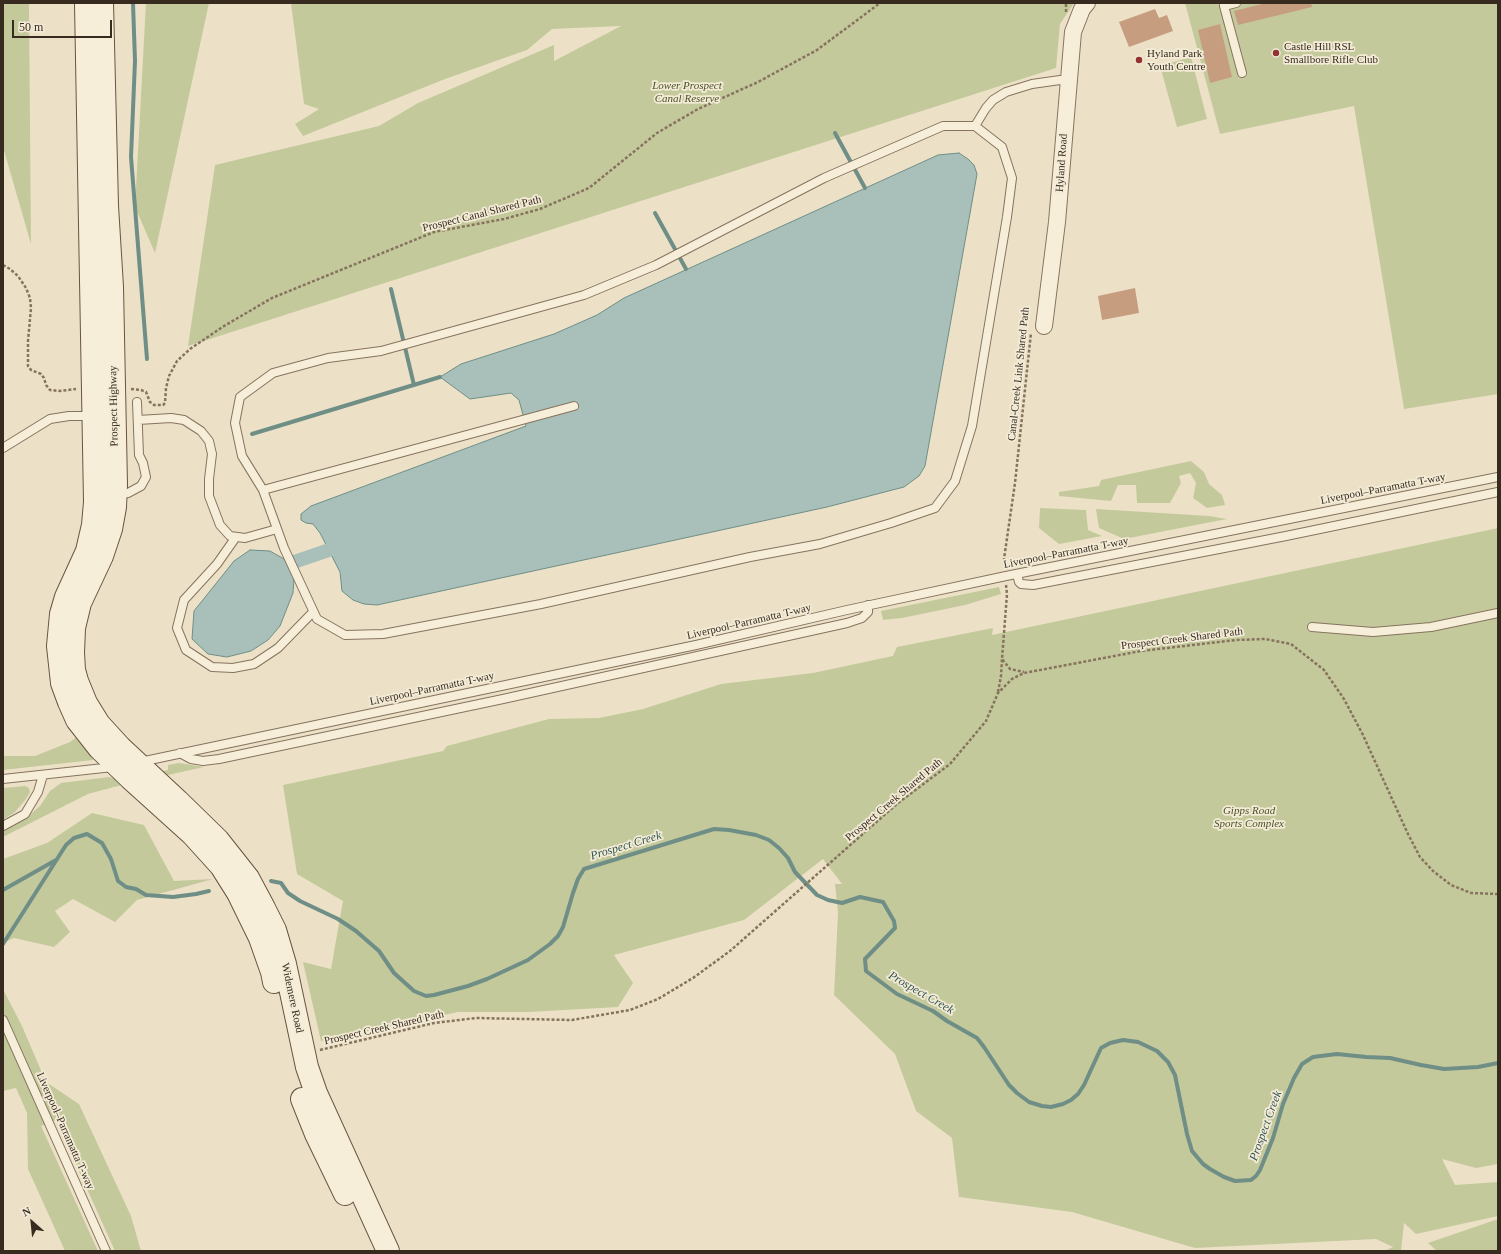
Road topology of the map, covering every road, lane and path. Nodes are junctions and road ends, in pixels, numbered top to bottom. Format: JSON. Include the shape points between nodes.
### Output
{"nodes":[{"id":1,"x":86,"y":3,"type":"edge"},
{"id":2,"x":102,"y":3,"type":"edge"},
{"id":3,"x":880,"y":3,"type":"edge"},
{"id":4,"x":1088,"y":3,"type":"edge"},
{"id":5,"x":1236,"y":3,"type":"edge"},
{"id":6,"x":1242,"y":73,"type":"dead end"},
{"id":7,"x":1068,"y":81,"type":"junction"},
{"id":8,"x":975,"y":126,"type":"junction"},
{"id":9,"x":3,"y":265,"type":"edge"},
{"id":10,"x":1038,"y":327,"type":"joint"},
{"id":11,"x":126,"y":388,"type":"dead end"},
{"id":12,"x":74,"y":389,"type":"dead end"},
{"id":13,"x":137,"y":402,"type":"dead end"},
{"id":14,"x":574,"y":406,"type":"dead end"},
{"id":15,"x":104,"y":415,"type":"junction"},
{"id":16,"x":138,"y":420,"type":"junction"},
{"id":17,"x":3,"y":448,"type":"edge"},
{"id":18,"x":1498,"y":477,"type":"edge"},
{"id":19,"x":263,"y":490,"type":"junction"},
{"id":20,"x":1498,"y":492,"type":"edge"},
{"id":21,"x":116,"y":495,"type":"junction"},
{"id":22,"x":277,"y":529,"type":"junction"},
{"id":23,"x":236,"y":537,"type":"junction"},
{"id":24,"x":1005,"y":569,"type":"dead end"},
{"id":25,"x":1017,"y":574,"type":"junction"},
{"id":26,"x":1006,"y":584,"type":"dead end"},
{"id":27,"x":868,"y":605,"type":"junction"},
{"id":28,"x":313,"y":612,"type":"junction"},
{"id":29,"x":1498,"y":613,"type":"edge"},
{"id":30,"x":1312,"y":627,"type":"dead end"},
{"id":31,"x":1002,"y":658,"type":"junction"},
{"id":32,"x":1024,"y":672,"type":"junction"},
{"id":33,"x":998,"y":693,"type":"junction"},
{"id":34,"x":180,"y":753,"type":"junction"},
{"id":35,"x":133,"y":770,"type":"junction"},
{"id":36,"x":43,"y":775,"type":"junction"},
{"id":37,"x":3,"y":780,"type":"edge"},
{"id":38,"x":3,"y":826,"type":"edge"},
{"id":39,"x":1498,"y":894,"type":"edge"},
{"id":40,"x":274,"y":952,"type":"junction"},
{"id":41,"x":3,"y":1020,"type":"edge"},
{"id":42,"x":314,"y":1051,"type":"dead end"},
{"id":43,"x":106,"y":1251,"type":"edge"},
{"id":44,"x":372,"y":1251,"type":"edge"},
{"id":45,"x":388,"y":1251,"type":"edge"}],
"edges":[{"from":1,"to":15,"type":"main road","name":"Prospect Highway"},
{"from":2,"to":15,"type":"main road","name":"Prospect Highway","via":[[106,199],[112,287]]},
{"from":3,"to":11,"type":"path","name":"Prospect Canal Shared Path","via":[[817,50],[758,82],[698,109],[657,133],[589,188],[540,210],[434,232],[272,298],[224,326],[177,361],[169,376],[163,405],[154,405],[150,402],[146,392]]},
{"from":4,"to":7,"type":"street","name":"Hyland Road","via":[[1082,9],[1073,32]]},
{"from":5,"to":6,"type":"lane","via":[[1224,6]]},
{"from":7,"to":8,"type":"lane","via":[[1032,84],[1006,92],[992,100]]},
{"from":7,"to":10,"type":"street","name":"Hyland Road","via":[[1057,222]]},
{"from":8,"to":19,"type":"lane","via":[[943,126],[824,178],[656,265],[584,295],[381,351],[328,358],[273,372],[240,397],[235,423],[242,456]]},
{"from":8,"to":28,"type":"lane","via":[[1002,147],[1012,178],[972,426],[955,481],[935,508],[820,544],[540,604],[383,634],[345,635],[316,619]]},
{"from":9,"to":12,"type":"path","via":[[18,276],[30,298],[28,366],[41,374],[50,390],[60,392]]},
{"from":10,"to":24,"type":"path","name":"Canal-Creek Link Shared Path","via":[[1014,483],[1004,559]]},
{"from":13,"to":16,"type":"lane"},
{"from":14,"to":19,"type":"lane"},
{"from":15,"to":17,"type":"lane","via":[[50,419]]},
{"from":15,"to":21,"type":"main road","name":"Prospect Highway"},
{"from":15,"to":35,"type":"main road","name":"Prospect Highway","via":[[93,525],[87,551],[63,606],[58,634],[58,656],[62,683],[77,720],[99,748]]},
{"from":16,"to":21,"type":"lane","via":[[139,455],[146,477],[141,486]]},
{"from":16,"to":23,"type":"lane","via":[[184,420],[201,431],[209,442],[212,454],[209,496],[220,525],[230,536]]},
{"from":18,"to":25,"type":"lane","name":"Liverpool–Parramatta T-way"},
{"from":19,"to":22,"type":"lane"},
{"from":20,"to":25,"type":"lane","via":[[1033,585],[1021,584]]},
{"from":21,"to":35,"type":"main road","name":"Prospect Highway","via":[[107,541],[77,614],[73,661],[77,681],[92,715]]},
{"from":22,"to":23,"type":"lane","via":[[246,538]]},
{"from":22,"to":28,"type":"lane"},
{"from":23,"to":28,"type":"lane","via":[[217,564],[184,600],[177,628],[186,650],[212,667],[233,668],[254,664],[278,648]]},
{"from":25,"to":27,"type":"lane","name":"Liverpool–Parramatta T-way"},
{"from":26,"to":31,"type":"path"},
{"from":27,"to":34,"type":"lane","name":"Liverpool–Parramatta T-way","via":[[696,645]]},
{"from":27,"to":34,"type":"lane","via":[[868,612],[862,618],[847,623],[503,699],[219,759],[203,761],[191,759]]},
{"from":29,"to":30,"type":"lane","via":[[1431,627],[1373,632]]},
{"from":31,"to":32,"type":"path","via":[[1010,669]]},
{"from":31,"to":33,"type":"path"},
{"from":32,"to":33,"type":"path","name":"Prospect Creek Shared Path","via":[[1012,679]]},
{"from":32,"to":39,"type":"path","name":"Prospect Creek Shared Path","via":[[1141,651],[1236,640],[1265,639],[1292,644],[1324,670],[1344,699],[1420,857],[1433,871],[1451,884],[1472,893]]},
{"from":33,"to":42,"type":"path","name":"Prospect Creek Shared Path","via":[[986,721],[950,764],[898,804],[730,951],[658,999],[630,1010],[572,1020],[476,1018],[434,1023]]},
{"from":34,"to":35,"type":"lane","name":"Liverpool–Parramatta T-way"},
{"from":35,"to":36,"type":"lane","name":"Liverpool–Parramatta T-way"},
{"from":35,"to":40,"type":"main road","name":"Widemere Road","via":[[170,804],[192,834],[248,878],[275,930]]},
{"from":36,"to":37,"type":"lane","name":"Liverpool–Parramatta T-way"},
{"from":36,"to":38,"type":"lane","via":[[38,792],[25,814]]},
{"from":40,"to":44,"type":"main road","name":"Widemere Road","via":[[272,972],[295,1077],[304,1105]]},
{"from":40,"to":45,"type":"main road","name":"Widemere Road","via":[[286,964],[307,1067],[316,1093]]},
{"from":41,"to":43,"type":"lane","name":"Liverpool–Parramatta T-way"}]}
